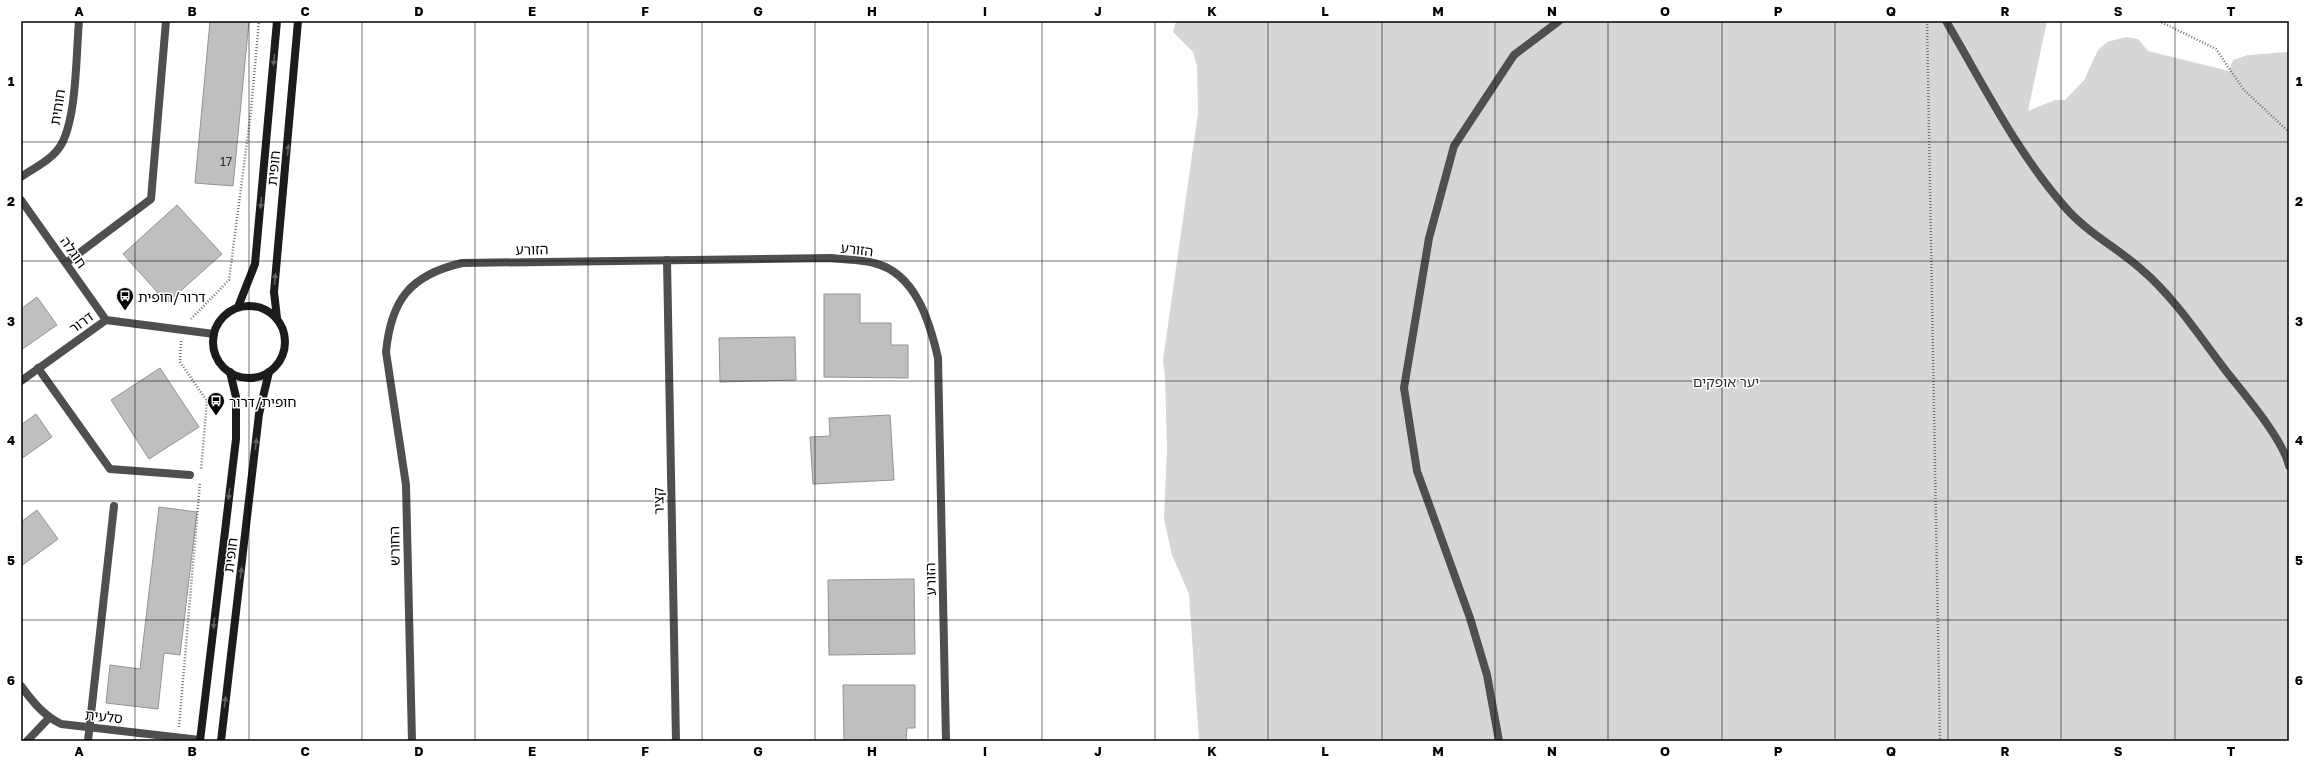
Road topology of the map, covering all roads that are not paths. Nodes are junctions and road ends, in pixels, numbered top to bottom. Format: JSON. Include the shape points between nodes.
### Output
{"nodes":[{"id":1,"x":79,"y":21,"type":"edge"},
{"id":2,"x":166,"y":21,"type":"edge"},
{"id":3,"x":277,"y":21,"type":"edge"},
{"id":4,"x":298,"y":21,"type":"edge"},
{"id":5,"x":1559,"y":21,"type":"edge"},
{"id":6,"x":1946,"y":21,"type":"edge"},
{"id":7,"x":21,"y":177,"type":"edge"},
{"id":8,"x":21,"y":200,"type":"edge"},
{"id":9,"x":666,"y":260,"type":"junction"},
{"id":10,"x":66,"y":263,"type":"junction"},
{"id":11,"x":238,"y":307,"type":"junction"},
{"id":12,"x":277,"y":318,"type":"junction"},
{"id":13,"x":106,"y":320,"type":"junction"},
{"id":14,"x":214,"y":334,"type":"junction"},
{"id":15,"x":386,"y":352,"type":"joint"},
{"id":16,"x":38,"y":368,"type":"junction"},
{"id":17,"x":230,"y":372,"type":"junction"},
{"id":18,"x":269,"y":372,"type":"junction"},
{"id":19,"x":21,"y":381,"type":"edge"},
{"id":20,"x":2289,"y":466,"type":"edge"},
{"id":21,"x":190,"y":475,"type":"dead end"},
{"id":22,"x":114,"y":506,"type":"dead end"},
{"id":23,"x":21,"y":686,"type":"edge"},
{"id":24,"x":50,"y":718,"type":"junction"},
{"id":25,"x":90,"y":728,"type":"junction"},
{"id":26,"x":26,"y":741,"type":"edge"},
{"id":27,"x":88,"y":741,"type":"edge"},
{"id":28,"x":200,"y":741,"type":"edge"},
{"id":29,"x":221,"y":741,"type":"edge"},
{"id":30,"x":412,"y":741,"type":"edge"},
{"id":31,"x":676,"y":741,"type":"edge"},
{"id":32,"x":946,"y":741,"type":"edge"},
{"id":33,"x":1499,"y":741,"type":"edge"}],
"edges":[{"from":1,"to":7,"type":"street","name":"חוחית","via":[[68,129],[61,145],[52,155]]},
{"from":2,"to":10,"type":"street","via":[[151,200]]},
{"from":3,"to":11,"type":"main road","name":"חופית","one_way":true,"via":[[255,264]]},
{"from":12,"to":4,"type":"main road","name":"חופית","one_way":true,"via":[[274,292]]},
{"from":5,"to":33,"type":"street","via":[[1514,55],[1454,146],[1429,238],[1404,388],[1417,471],[1470,618],[1487,675]]},
{"from":6,"to":20,"type":"street","via":[[2034,170],[2066,208],[2097,237],[2142,269],[2180,311],[2278,441]]},
{"from":8,"to":10,"type":"street","name":"חוגלה"},
{"from":9,"to":15,"type":"street","name":"הזורע","via":[[462,263],[444,267],[424,277],[404,293],[394,313]]},
{"from":9,"to":31,"type":"street","name":"קציר"},
{"from":9,"to":32,"type":"street","name":"הזורע","via":[[831,258],[875,263],[893,271],[924,308],[938,358]]},
{"from":10,"to":13,"type":"street","name":"חוגלה"},
{"from":11,"to":12,"type":"main road","via":[[259,306]]},
{"from":11,"to":14,"type":"main road","via":[[227,313],[219,322]]},
{"from":12,"to":18,"type":"main road","via":[[286,341],[284,353],[278,364]]},
{"from":13,"to":14,"type":"street","name":"דרור"},
{"from":13,"to":16,"type":"street","name":"דרור"},
{"from":14,"to":17,"type":"main road","via":[[214,351],[218,360]]},
{"from":15,"to":30,"type":"street","name":"החורש","via":[[406,485]]},
{"from":16,"to":19,"type":"street","name":"דרור"},
{"from":16,"to":21,"type":"street","via":[[110,469]]},
{"from":17,"to":18,"type":"main road","via":[[249,378]]},
{"from":17,"to":28,"type":"main road","name":"חופית","one_way":true,"via":[[236,397],[236,439]]},
{"from":29,"to":18,"type":"main road","name":"חופית","one_way":true,"via":[[259,414]]},
{"from":22,"to":25,"type":"street"},
{"from":23,"to":24,"type":"street","name":"סלעית","via":[[37,708]]},
{"from":24,"to":25,"type":"street","name":"סלעית","via":[[61,724]]},
{"from":24,"to":26,"type":"street"},
{"from":25,"to":27,"type":"street"},
{"from":25,"to":28,"type":"street","name":"סלעית"}]}
